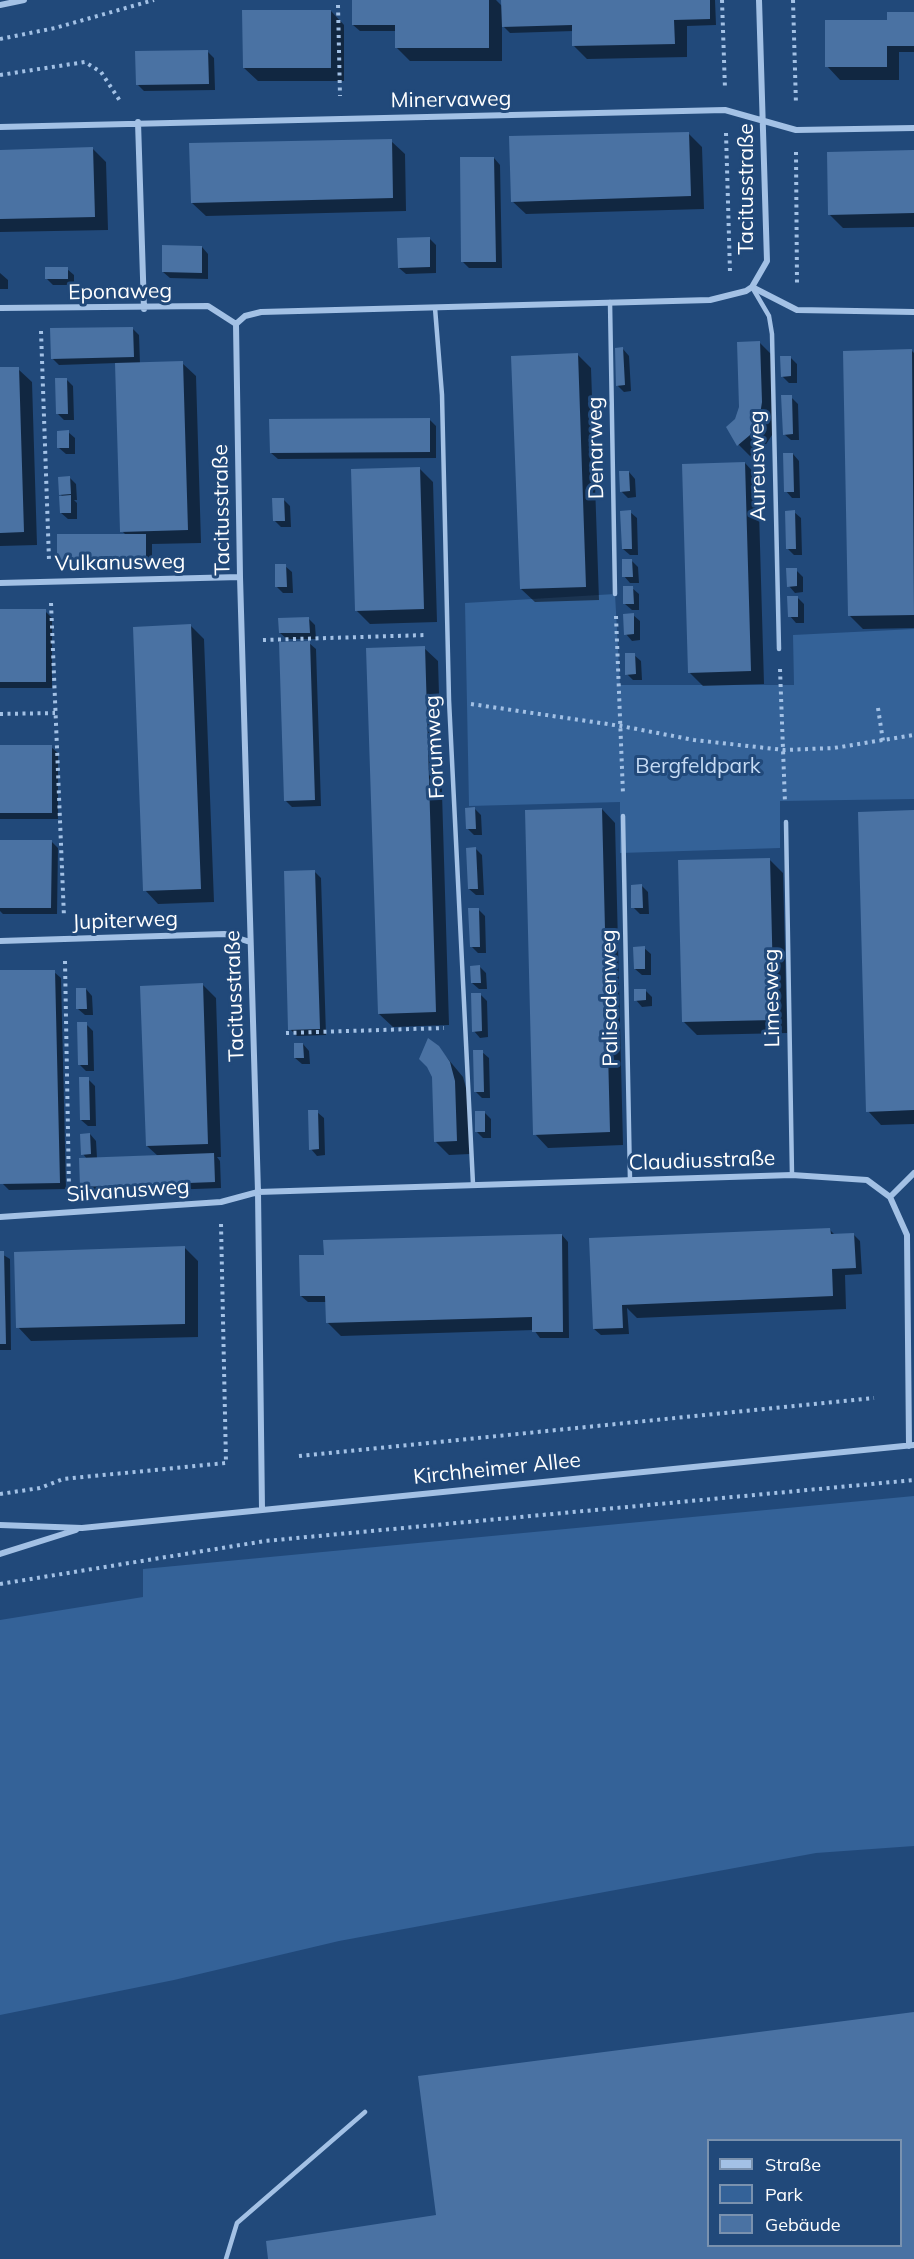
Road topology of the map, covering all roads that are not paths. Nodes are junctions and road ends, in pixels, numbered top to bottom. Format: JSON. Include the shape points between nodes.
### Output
{"nodes":[{"id":1,"x":24,"y":0,"type":"edge"},
{"id":2,"x":759,"y":0,"type":"edge"},
{"id":3,"x":0,"y":5,"type":"edge"},
{"id":4,"x":764,"y":119,"type":"junction"},
{"id":5,"x":138,"y":122,"type":"junction"},
{"id":6,"x":0,"y":127,"type":"edge"},
{"id":7,"x":914,"y":129,"type":"edge"},
{"id":8,"x":752,"y":287,"type":"junction"},
{"id":9,"x":610,"y":302,"type":"junction"},
{"id":10,"x":0,"y":308,"type":"edge"},
{"id":11,"x":435,"y":308,"type":"junction"},
{"id":12,"x":144,"y":309,"type":"junction"},
{"id":13,"x":914,"y":312,"type":"edge"},
{"id":14,"x":236,"y":324,"type":"junction"},
{"id":15,"x":240,"y":577,"type":"junction"},
{"id":16,"x":0,"y":583,"type":"edge"},
{"id":17,"x":615,"y":594,"type":"road end"},
{"id":18,"x":779,"y":649,"type":"road end"},
{"id":19,"x":623,"y":816,"type":"road end"},
{"id":20,"x":786,"y":822,"type":"road end"},
{"id":21,"x":0,"y":941,"type":"edge"},
{"id":22,"x":250,"y":942,"type":"junction"},
{"id":23,"x":914,"y":1173,"type":"edge"},
{"id":24,"x":792,"y":1175,"type":"junction"},
{"id":25,"x":630,"y":1180,"type":"junction"},
{"id":26,"x":474,"y":1184,"type":"junction"},
{"id":27,"x":258,"y":1192,"type":"junction"},
{"id":28,"x":890,"y":1197,"type":"junction"},
{"id":29,"x":0,"y":1217,"type":"edge"},
{"id":30,"x":911,"y":1445,"type":"edge"},
{"id":31,"x":262,"y":1509,"type":"junction"},
{"id":32,"x":0,"y":1525,"type":"edge"},
{"id":33,"x":82,"y":1528,"type":"junction"},
{"id":34,"x":0,"y":1554,"type":"edge"},
{"id":35,"x":365,"y":2112,"type":"dead end"},
{"id":36,"x":226,"y":2259,"type":"edge"}],
"edges":[{"from":1,"to":3,"type":"street"},
{"from":2,"to":4,"type":"street","name":"Tacitusstraße"},
{"from":4,"to":5,"type":"street","name":"Minervaweg","via":[[725,110]]},
{"from":4,"to":7,"type":"street","name":"Minervaweg","via":[[796,130]]},
{"from":4,"to":8,"type":"street","name":"Tacitusstraße","via":[[767,261]]},
{"from":5,"to":6,"type":"street","name":"Minervaweg"},
{"from":5,"to":12,"type":"street"},
{"from":8,"to":9,"type":"street","via":[[710,300]]},
{"from":8,"to":13,"type":"street","via":[[797,310]]},
{"from":8,"to":18,"type":"lane","name":"Aureusweg","via":[[769,316],[772,333]]},
{"from":9,"to":11,"type":"street"},
{"from":9,"to":17,"type":"lane","name":"Denarweg"},
{"from":10,"to":12,"type":"street","name":"Eponaweg"},
{"from":11,"to":14,"type":"street","via":[[261,312],[245,316]]},
{"from":11,"to":26,"type":"lane","name":"Forumweg","via":[[442,395],[449,700]]},
{"from":12,"to":14,"type":"street","name":"Eponaweg","via":[[208,306]]},
{"from":14,"to":15,"type":"street","name":"Tacitusstraße"},
{"from":15,"to":16,"type":"street","name":"Vulkanusweg"},
{"from":15,"to":22,"type":"street","name":"Tacitusstraße"},
{"from":19,"to":25,"type":"lane","name":"Palisadenweg"},
{"from":20,"to":24,"type":"lane","name":"Limesweg"},
{"from":21,"to":22,"type":"street","name":"Jupiterweg","via":[[225,934]]},
{"from":22,"to":27,"type":"street","name":"Tacitusstraße"},
{"from":23,"to":28,"type":"street"},
{"from":24,"to":25,"type":"street","name":"Claudiusstraße"},
{"from":24,"to":28,"type":"street","name":"Claudiusstraße","via":[[867,1180]]},
{"from":25,"to":26,"type":"street","name":"Claudiusstraße"},
{"from":26,"to":27,"type":"street","name":"Claudiusstraße"},
{"from":27,"to":29,"type":"street","name":"Silvanusweg","via":[[221,1202]]},
{"from":27,"to":31,"type":"street","name":"Tacitusstraße"},
{"from":28,"to":30,"type":"street","via":[[907,1235]]},
{"from":30,"to":31,"type":"street","name":"Kirchheimer Allee"},
{"from":31,"to":33,"type":"street","name":"Kirchheimer Allee"},
{"from":32,"to":33,"type":"street","name":"Kirchheimer Allee"},
{"from":33,"to":34,"type":"street","name":"Kirchheimer Allee"},
{"from":35,"to":36,"type":"lane","via":[[237,2223]]}]}
